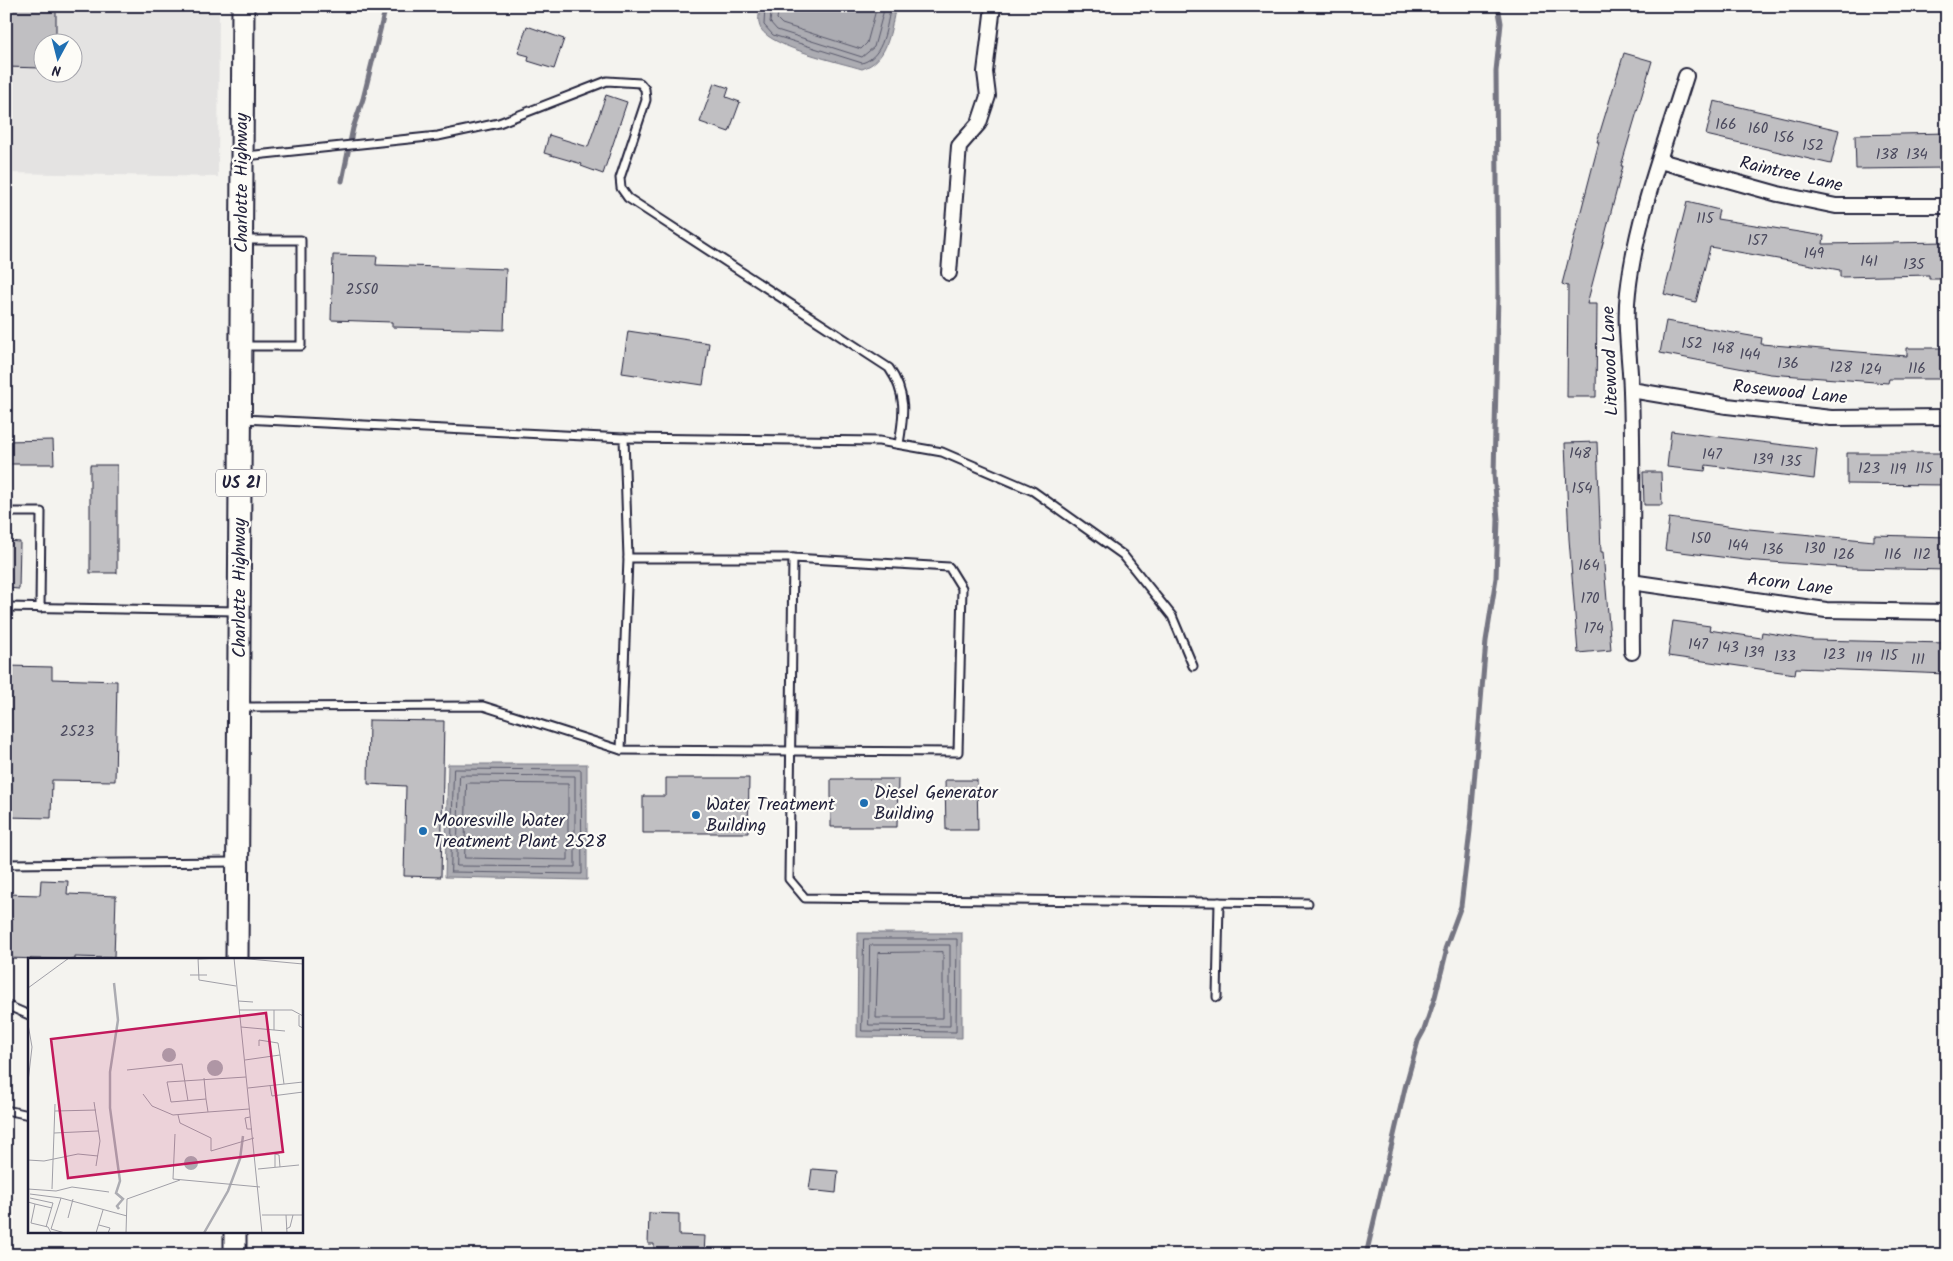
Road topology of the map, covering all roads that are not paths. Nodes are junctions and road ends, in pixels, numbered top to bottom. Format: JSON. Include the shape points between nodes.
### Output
{"nodes":[{"id":1,"x":243,"y":6,"type":"edge"},
{"id":2,"x":993,"y":6,"type":"edge"},
{"id":3,"x":1686,"y":76,"type":"dead end"},
{"id":4,"x":243,"y":157,"type":"junction"},
{"id":5,"x":1660,"y":161,"type":"junction"},
{"id":6,"x":1947,"y":206,"type":"edge"},
{"id":7,"x":242,"y":240,"type":"junction"},
{"id":8,"x":949,"y":273,"type":"dead end"},
{"id":9,"x":242,"y":346,"type":"junction"},
{"id":10,"x":1631,"y":390,"type":"junction"},
{"id":11,"x":1947,"y":417,"type":"edge"},
{"id":12,"x":242,"y":419,"type":"junction"},
{"id":13,"x":624,"y":438,"type":"junction"},
{"id":14,"x":898,"y":444,"type":"junction"},
{"id":15,"x":6,"y":512,"type":"edge"},
{"id":16,"x":628,"y":558,"type":"junction"},
{"id":17,"x":794,"y":558,"type":"junction"},
{"id":18,"x":1631,"y":582,"type":"junction"},
{"id":19,"x":6,"y":607,"type":"edge"},
{"id":20,"x":40,"y":608,"type":"junction"},
{"id":21,"x":240,"y":611,"type":"junction"},
{"id":22,"x":1947,"y":612,"type":"edge"},
{"id":23,"x":1632,"y":652,"type":"dead end"},
{"id":24,"x":1194,"y":666,"type":"dead end"},
{"id":25,"x":239,"y":708,"type":"junction"},
{"id":26,"x":621,"y":750,"type":"junction"},
{"id":27,"x":790,"y":751,"type":"junction"},
{"id":28,"x":238,"y":862,"type":"junction"},
{"id":29,"x":6,"y":864,"type":"edge"},
{"id":30,"x":1219,"y":902,"type":"junction"},
{"id":31,"x":1308,"y":903,"type":"dead end"},
{"id":32,"x":237,"y":958,"type":"edge"},
{"id":33,"x":1217,"y":997,"type":"dead end"},
{"id":34,"x":6,"y":1005,"type":"edge"},
{"id":35,"x":28,"y":1015,"type":"edge"},
{"id":36,"x":6,"y":1110,"type":"edge"},
{"id":37,"x":28,"y":1115,"type":"edge"},
{"id":38,"x":235,"y":1234,"type":"edge"},
{"id":39,"x":235,"y":1255,"type":"edge"}],
"edges":[{"from":1,"to":4,"type":"main road","name":"Charlotte Highway","number":"US 21"},
{"from":2,"to":8,"type":"street","via":[[985,72],[988,96],[979,123],[960,146]]},
{"from":3,"to":5,"type":"street","name":"Litewood Lane"},
{"from":4,"to":7,"type":"main road","name":"Charlotte Highway","number":"US 21"},
{"from":4,"to":14,"type":"lane","via":[[438,136],[499,123],[607,81],[640,83],[645,89],[646,100],[620,178],[624,193],[636,204],[889,368],[898,381],[903,399],[903,422]]},
{"from":5,"to":6,"type":"street","name":"Raintree Lane","via":[[1778,194],[1836,206]]},
{"from":5,"to":10,"type":"street","name":"Litewood Lane","via":[[1634,255],[1628,294]]},
{"from":7,"to":9,"type":"main road","name":"Charlotte Highway","number":"US 21"},
{"from":7,"to":9,"type":"lane","via":[[301,240],[301,346]]},
{"from":9,"to":12,"type":"main road","name":"Charlotte Highway","number":"US 21"},
{"from":10,"to":11,"type":"street","name":"Rosewood Lane","via":[[1726,406],[1831,418]]},
{"from":10,"to":18,"type":"street","name":"Litewood Lane"},
{"from":12,"to":13,"type":"lane"},
{"from":12,"to":21,"type":"main road","name":"Charlotte Highway","number":"US 21"},
{"from":13,"to":14,"type":"lane","via":[[879,441]]},
{"from":13,"to":16,"type":"lane"},
{"from":14,"to":24,"type":"lane","via":[[942,452],[1033,491],[1123,555],[1172,616]]},
{"from":15,"to":20,"type":"lane","via":[[41,512]]},
{"from":16,"to":17,"type":"lane"},
{"from":16,"to":26,"type":"lane"},
{"from":17,"to":27,"type":"lane"},
{"from":17,"to":27,"type":"lane","via":[[949,567],[962,588],[958,752]]},
{"from":18,"to":22,"type":"street","name":"Acorn Lane","via":[[1826,610]]},
{"from":18,"to":23,"type":"street","name":"Litewood Lane"},
{"from":19,"to":20,"type":"lane"},
{"from":20,"to":21,"type":"lane"},
{"from":21,"to":25,"type":"main road","name":"Charlotte Highway","number":"US 21"},
{"from":25,"to":26,"type":"lane","via":[[483,706]]},
{"from":25,"to":28,"type":"main road","name":"Charlotte Highway","number":"US 21"},
{"from":26,"to":27,"type":"lane"},
{"from":27,"to":30,"type":"lane","via":[[789,879],[804,898]]},
{"from":28,"to":29,"type":"lane"},
{"from":28,"to":32,"type":"main road","name":"Charlotte Highway","number":"US 21"},
{"from":30,"to":31,"type":"lane"},
{"from":30,"to":33,"type":"lane"},
{"from":34,"to":35,"type":"lane"},
{"from":36,"to":37,"type":"lane"},
{"from":38,"to":39,"type":"main road"}]}
